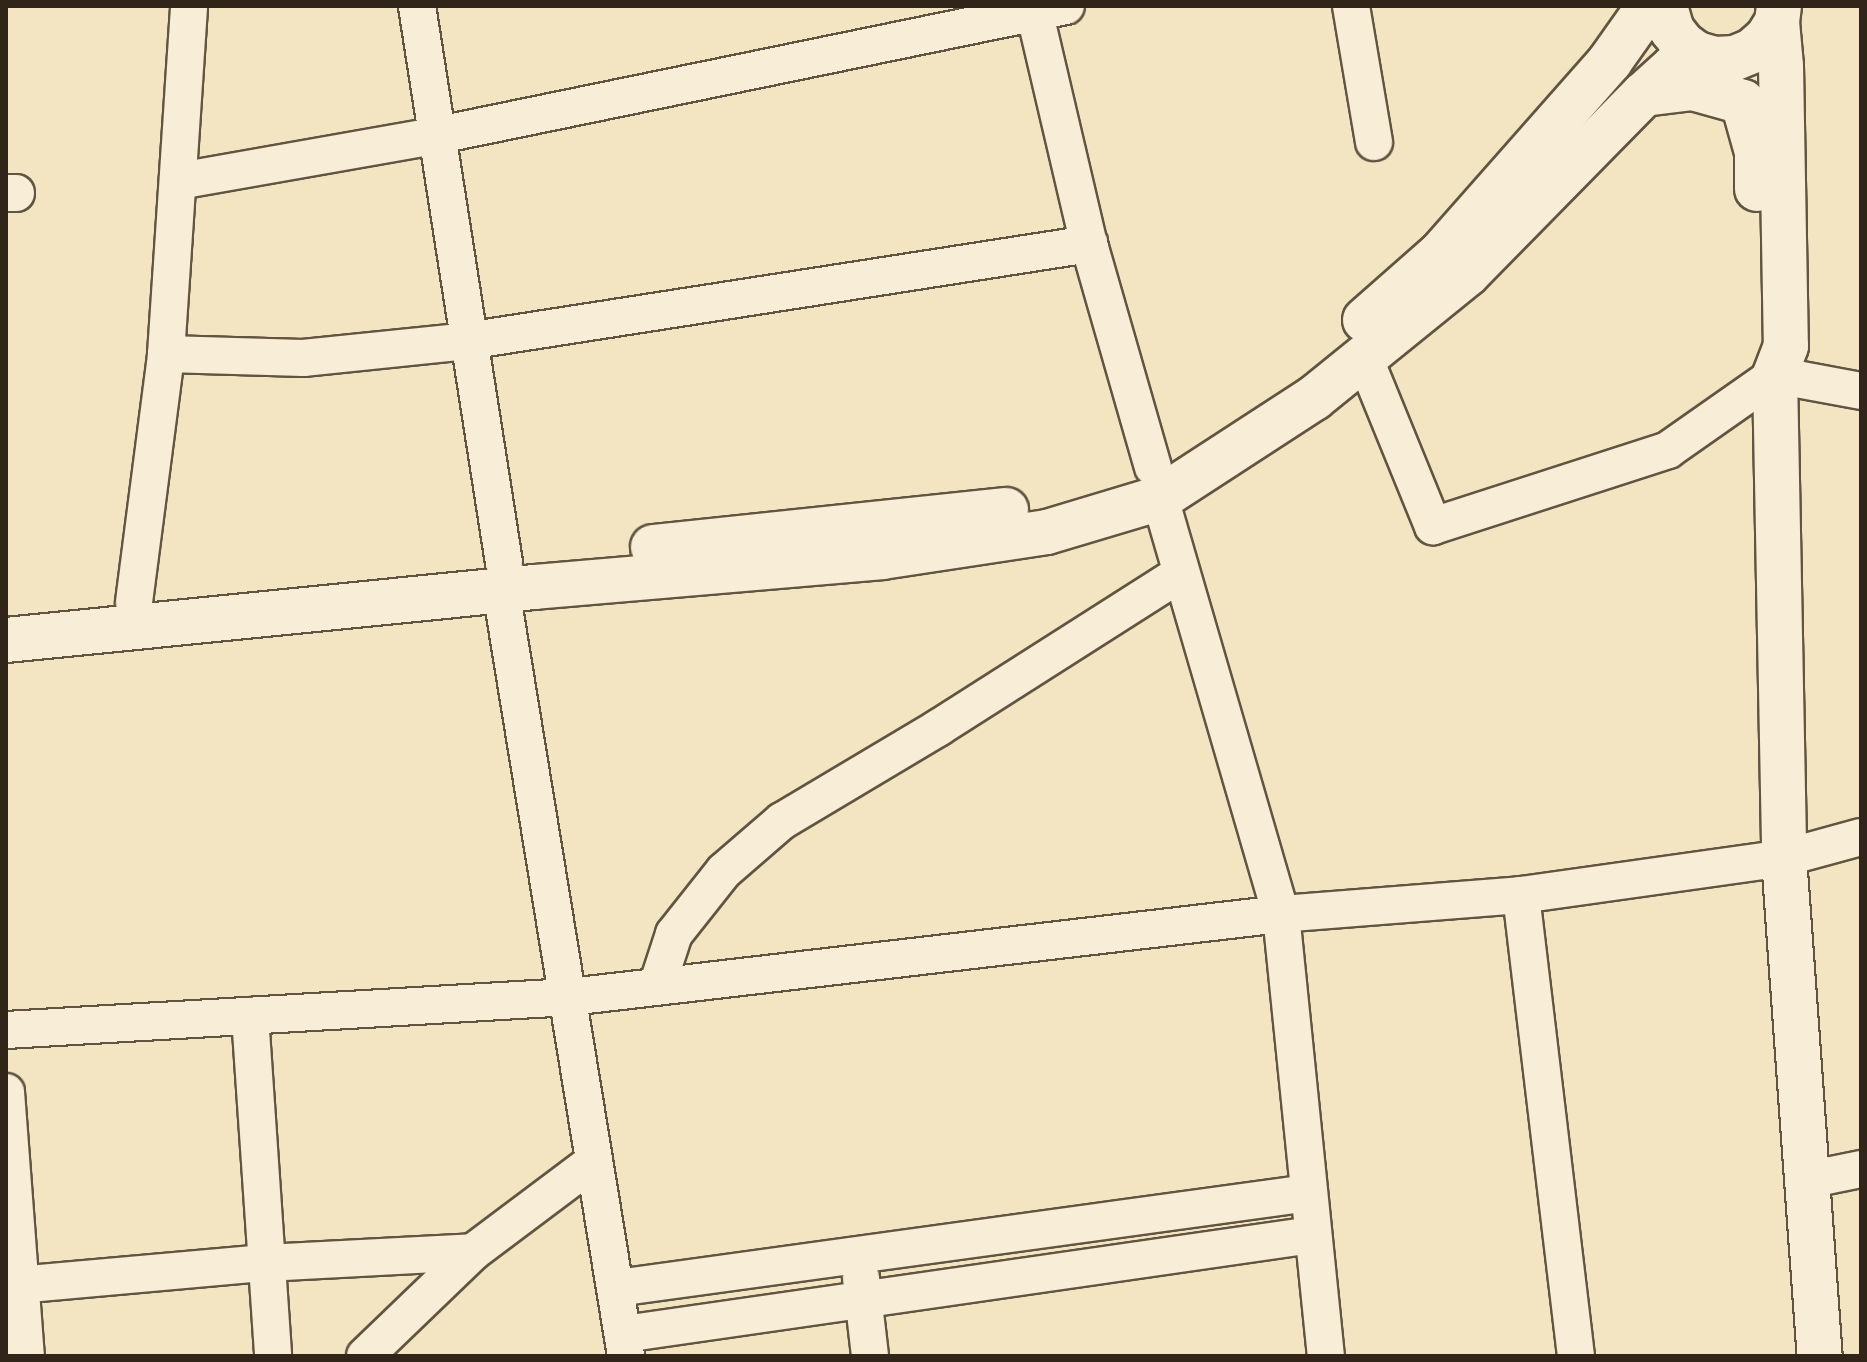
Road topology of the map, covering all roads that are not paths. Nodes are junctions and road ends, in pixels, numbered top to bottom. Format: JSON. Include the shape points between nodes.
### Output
{"nodes":[{"id":1,"x":189,"y":6,"type":"edge"},
{"id":2,"x":417,"y":6,"type":"edge"},
{"id":3,"x":1351,"y":6,"type":"edge"},
{"id":4,"x":1649,"y":6,"type":"edge"},
{"id":5,"x":1665,"y":6,"type":"edge"},
{"id":6,"x":1045,"y":8,"type":"edge"},
{"id":7,"x":1778,"y":14,"type":"edge"},
{"id":8,"x":1706,"y":56,"type":"junction"},
{"id":9,"x":1644,"y":94,"type":"junction"},
{"id":10,"x":1743,"y":102,"type":"junction"},
{"id":11,"x":439,"y":135,"type":"junction"},
{"id":12,"x":1374,"y":142,"type":"dead end"},
{"id":13,"x":179,"y":181,"type":"junction"},
{"id":14,"x":1089,"y":244,"type":"junction"},
{"id":15,"x":467,"y":341,"type":"junction"},
{"id":16,"x":166,"y":354,"type":"junction"},
{"id":17,"x":1364,"y":357,"type":"junction"},
{"id":18,"x":1775,"y":375,"type":"junction"},
{"id":19,"x":1861,"y":391,"type":"edge"},
{"id":20,"x":1156,"y":483,"type":"junction"},
{"id":21,"x":1181,"y":573,"type":"junction"},
{"id":22,"x":502,"y":576,"type":"junction"},
{"id":23,"x":134,"y":602,"type":"junction"},
{"id":24,"x":6,"y":615,"type":"edge"},
{"id":25,"x":6,"y":640,"type":"edge"},
{"id":26,"x":1861,"y":837,"type":"edge"},
{"id":27,"x":1784,"y":858,"type":"junction"},
{"id":28,"x":1521,"y":895,"type":"junction"},
{"id":29,"x":1281,"y":914,"type":"junction"},
{"id":30,"x":657,"y":986,"type":"junction"},
{"id":31,"x":570,"y":997,"type":"junction"},
{"id":32,"x":250,"y":1016,"type":"junction"},
{"id":33,"x":6,"y":1030,"type":"edge"},
{"id":34,"x":6,"y":1092,"type":"edge"},
{"id":35,"x":594,"y":1161,"type":"junction"},
{"id":36,"x":1861,"y":1169,"type":"edge"},
{"id":37,"x":1807,"y":1180,"type":"junction"},
{"id":38,"x":1308,"y":1193,"type":"junction"},
{"id":39,"x":1312,"y":1235,"type":"junction"},
{"id":40,"x":473,"y":1252,"type":"junction"},
{"id":41,"x":859,"y":1254,"type":"junction"},
{"id":42,"x":265,"y":1263,"type":"junction"},
{"id":43,"x":13,"y":1286,"type":"edge"},
{"id":44,"x":617,"y":1288,"type":"junction"},
{"id":45,"x":863,"y":1299,"type":"junction"},
{"id":46,"x":625,"y":1345,"type":"edge"},
{"id":47,"x":26,"y":1356,"type":"edge"},
{"id":48,"x":273,"y":1356,"type":"edge"},
{"id":49,"x":365,"y":1356,"type":"edge"},
{"id":50,"x":870,"y":1356,"type":"edge"},
{"id":51,"x":1326,"y":1356,"type":"edge"},
{"id":52,"x":1576,"y":1356,"type":"edge"},
{"id":53,"x":1820,"y":1356,"type":"edge"}],
"edges":[{"from":1,"to":13,"type":"street"},
{"from":2,"to":11,"type":"street"},
{"from":3,"to":12,"type":"street"},
{"from":4,"to":20,"type":"main road","via":[[1610,61],[1441,253],[1300,376]]},
{"from":5,"to":8,"type":"main road","via":[[1672,30]]},
{"from":6,"to":11,"type":"street"},
{"from":6,"to":14,"type":"street"},
{"from":7,"to":8,"type":"main road","via":[[1767,38],[1752,51],[1735,58]]},
{"from":7,"to":18,"type":"main road","via":[[1786,346]]},
{"from":8,"to":9,"type":"main road","via":[[1675,66]]},
{"from":8,"to":10,"type":"main road"},
{"from":9,"to":10,"type":"main road","via":[[1693,88]]},
{"from":9,"to":17,"type":"main road","via":[[1467,274]]},
{"from":10,"to":18,"type":"main road","via":[[1757,152],[1756,343]]},
{"from":11,"to":13,"type":"street"},
{"from":11,"to":15,"type":"street"},
{"from":13,"to":16,"type":"street"},
{"from":14,"to":15,"type":"street"},
{"from":14,"to":20,"type":"street"},
{"from":15,"to":16,"type":"street","via":[[303,358]]},
{"from":15,"to":22,"type":"street"},
{"from":16,"to":23,"type":"street"},
{"from":17,"to":18,"type":"street","via":[[1433,526],[1668,450]]},
{"from":17,"to":20,"type":"main road","via":[[1314,398]]},
{"from":18,"to":19,"type":"street"},
{"from":18,"to":27,"type":"main road"},
{"from":20,"to":21,"type":"street"},
{"from":20,"to":22,"type":"main road","via":[[1023,508]]},
{"from":21,"to":29,"type":"street"},
{"from":21,"to":30,"type":"street","via":[[782,821],[724,871],[674,934]]},
{"from":22,"to":23,"type":"main road"},
{"from":22,"to":25,"type":"main road"},
{"from":22,"to":31,"type":"street"},
{"from":23,"to":24,"type":"main road"},
{"from":26,"to":27,"type":"street"},
{"from":27,"to":28,"type":"street"},
{"from":27,"to":37,"type":"main road"},
{"from":28,"to":29,"type":"street"},
{"from":28,"to":52,"type":"street"},
{"from":29,"to":30,"type":"street"},
{"from":29,"to":38,"type":"street"},
{"from":30,"to":31,"type":"street"},
{"from":31,"to":32,"type":"street"},
{"from":31,"to":35,"type":"street"},
{"from":32,"to":33,"type":"street"},
{"from":32,"to":42,"type":"street"},
{"from":34,"to":43,"type":"street"},
{"from":35,"to":40,"type":"street"},
{"from":35,"to":44,"type":"street"},
{"from":36,"to":37,"type":"street"},
{"from":37,"to":53,"type":"main road"},
{"from":38,"to":39,"type":"street"},
{"from":38,"to":41,"type":"street"},
{"from":39,"to":45,"type":"street"},
{"from":39,"to":51,"type":"street"},
{"from":40,"to":42,"type":"street"},
{"from":40,"to":49,"type":"street"},
{"from":41,"to":44,"type":"street"},
{"from":41,"to":45,"type":"street"},
{"from":42,"to":43,"type":"street"},
{"from":42,"to":48,"type":"street"},
{"from":43,"to":47,"type":"street"},
{"from":44,"to":46,"type":"street"},
{"from":45,"to":46,"type":"street"},
{"from":45,"to":50,"type":"street"}]}
